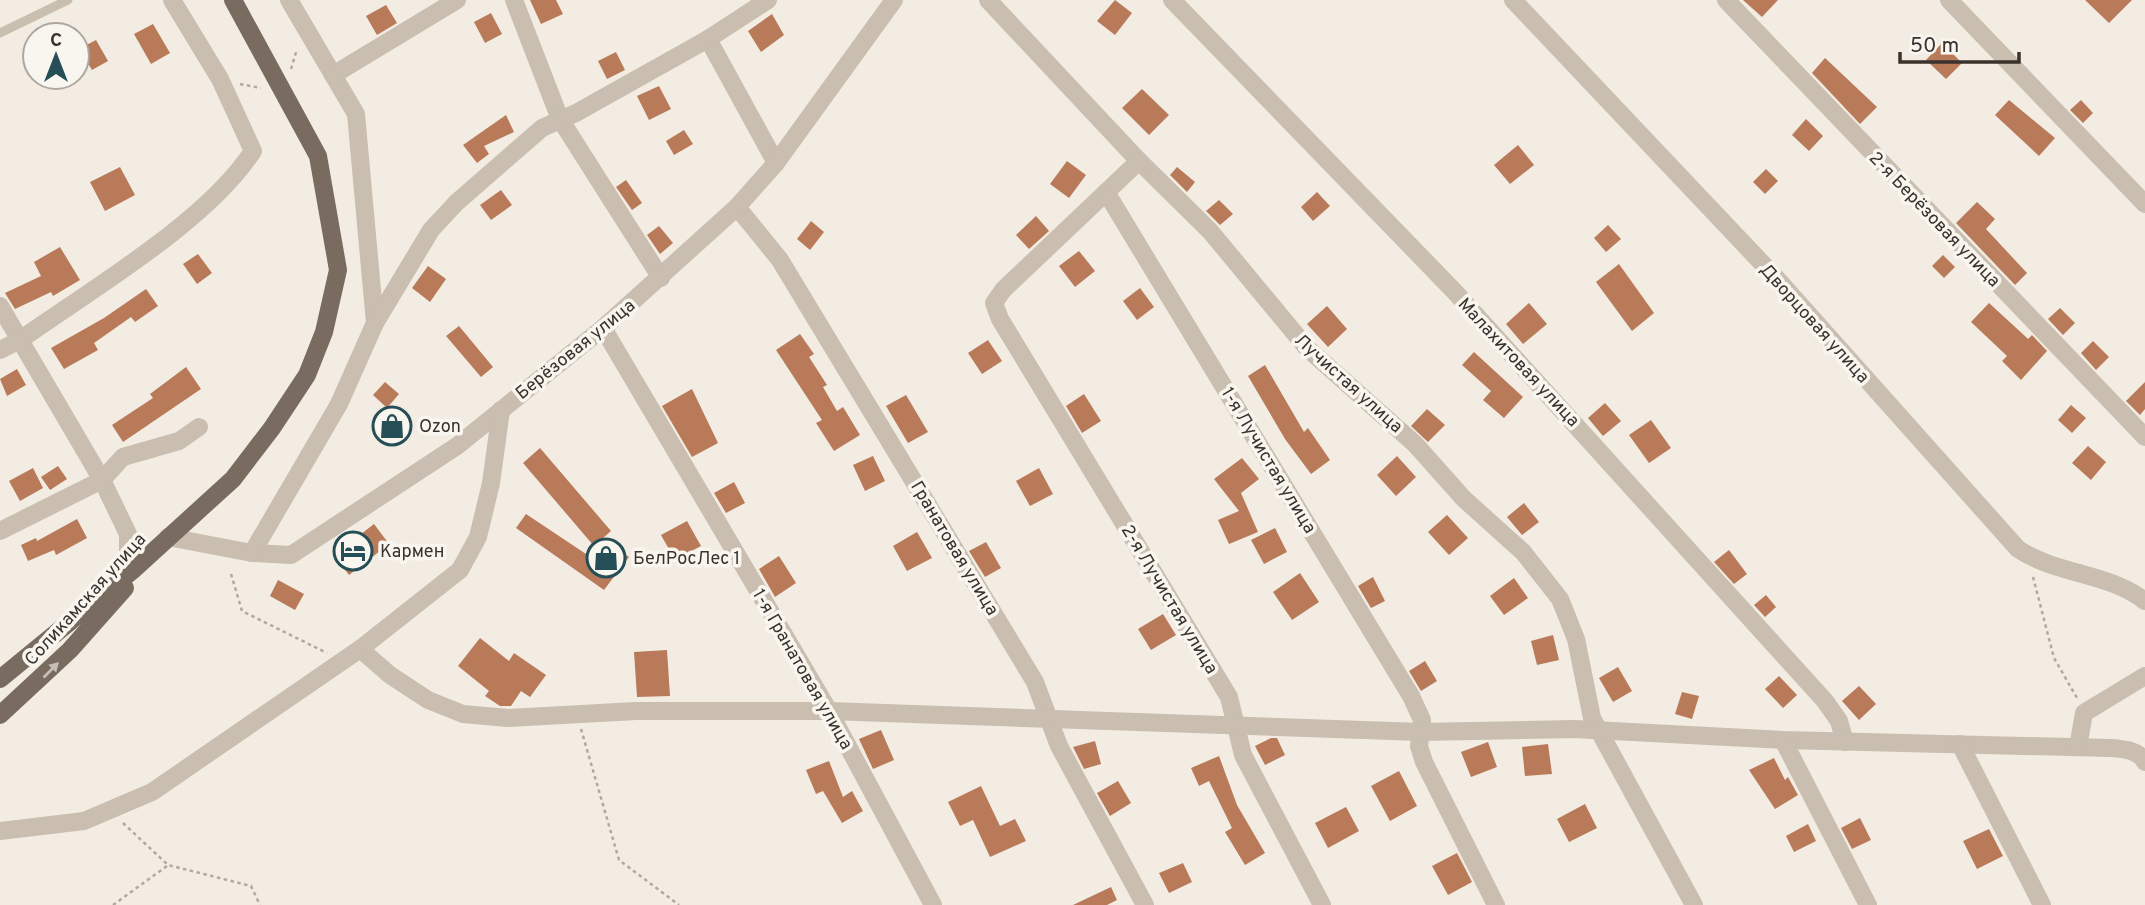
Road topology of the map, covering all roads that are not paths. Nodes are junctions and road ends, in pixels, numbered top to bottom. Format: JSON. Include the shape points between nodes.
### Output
{"nodes":[{"id":1,"x":68,"y":0,"type":"edge"},
{"id":2,"x":172,"y":0,"type":"edge"},
{"id":3,"x":233,"y":0,"type":"edge"},
{"id":4,"x":289,"y":0,"type":"edge"},
{"id":5,"x":457,"y":0,"type":"edge"},
{"id":6,"x":514,"y":0,"type":"edge"},
{"id":7,"x":768,"y":0,"type":"edge"},
{"id":8,"x":894,"y":0,"type":"edge"},
{"id":9,"x":988,"y":0,"type":"edge"},
{"id":10,"x":1172,"y":0,"type":"edge"},
{"id":11,"x":1513,"y":0,"type":"edge"},
{"id":12,"x":1726,"y":0,"type":"edge"},
{"id":13,"x":1949,"y":0,"type":"edge"},
{"id":14,"x":0,"y":33,"type":"edge"},
{"id":15,"x":708,"y":39,"type":"junction"},
{"id":16,"x":333,"y":75,"type":"junction"},
{"id":17,"x":560,"y":119,"type":"junction"},
{"id":18,"x":1139,"y":161,"type":"junction"},
{"id":19,"x":776,"y":163,"type":"junction"},
{"id":20,"x":1106,"y":192,"type":"junction"},
{"id":21,"x":2145,"y":204,"type":"edge"},
{"id":22,"x":737,"y":207,"type":"junction"},
{"id":23,"x":661,"y":278,"type":"junction"},
{"id":24,"x":0,"y":306,"type":"edge"},
{"id":25,"x":375,"y":323,"type":"junction"},
{"id":26,"x":603,"y":328,"type":"junction"},
{"id":27,"x":20,"y":340,"type":"junction"},
{"id":28,"x":0,"y":350,"type":"edge"},
{"id":29,"x":501,"y":410,"type":"junction"},
{"id":30,"x":199,"y":427,"type":"dead end"},
{"id":31,"x":2145,"y":437,"type":"edge"},
{"id":32,"x":102,"y":480,"type":"junction"},
{"id":33,"x":0,"y":531,"type":"edge"},
{"id":34,"x":168,"y":537,"type":"junction"},
{"id":35,"x":252,"y":553,"type":"junction"},
{"id":36,"x":133,"y":570,"type":"junction"},
{"id":37,"x":2145,"y":601,"type":"edge"},
{"id":38,"x":360,"y":649,"type":"junction"},
{"id":39,"x":2145,"y":676,"type":"edge"},
{"id":40,"x":0,"y":679,"type":"edge"},
{"id":41,"x":830,"y":711,"type":"junction"},
{"id":42,"x":0,"y":715,"type":"edge"},
{"id":43,"x":1049,"y":718,"type":"junction"},
{"id":44,"x":1235,"y":725,"type":"junction"},
{"id":45,"x":1601,"y":731,"type":"junction"},
{"id":46,"x":1421,"y":732,"type":"junction"},
{"id":47,"x":1783,"y":740,"type":"junction"},
{"id":48,"x":1845,"y":741,"type":"junction"},
{"id":49,"x":1960,"y":744,"type":"junction"},
{"id":50,"x":2078,"y":747,"type":"junction"},
{"id":51,"x":2145,"y":762,"type":"edge"},
{"id":52,"x":3,"y":830,"type":"edge"},
{"id":53,"x":933,"y":905,"type":"edge"},
{"id":54,"x":1145,"y":905,"type":"edge"},
{"id":55,"x":1322,"y":905,"type":"edge"},
{"id":56,"x":1496,"y":905,"type":"edge"},
{"id":57,"x":1694,"y":905,"type":"edge"},
{"id":58,"x":1867,"y":905,"type":"edge"},
{"id":59,"x":2042,"y":905,"type":"edge"}],
"edges":[{"from":1,"to":14,"type":"lane"},
{"from":2,"to":27,"type":"street","via":[[220,79],[253,151],[239,173],[179,228]]},
{"from":3,"to":34,"type":"main road","via":[[318,156],[338,270],[324,332],[307,374],[233,479]]},
{"from":4,"to":16,"type":"street"},
{"from":5,"to":16,"type":"street"},
{"from":6,"to":17,"type":"street"},
{"from":7,"to":15,"type":"street"},
{"from":8,"to":19,"type":"street","name":"Берёзовая улица"},
{"from":9,"to":18,"type":"street","name":"Лучистая улица"},
{"from":10,"to":48,"type":"street","name":"Малахитовая улица","via":[[1455,292],[1616,467],[1825,701],[1839,721]]},
{"from":11,"to":37,"type":"street","name":"Дворцовая улица","via":[[1778,281],[2018,549],[2110,582]]},
{"from":12,"to":31,"type":"street","name":"2-я Берёзовая улица"},
{"from":13,"to":21,"type":"street"},
{"from":15,"to":17,"type":"street"},
{"from":15,"to":19,"type":"street"},
{"from":16,"to":25,"type":"street","via":[[356,114]]},
{"from":17,"to":23,"type":"street"},
{"from":17,"to":25,"type":"street","via":[[525,139],[431,230]]},
{"from":18,"to":20,"type":"street"},
{"from":18,"to":45,"type":"street","name":"Лучистая улица","via":[[1235,258],[1307,348],[1407,437],[1464,499],[1523,552],[1570,617],[1587,703]]},
{"from":19,"to":22,"type":"street","name":"Берёзовая улица"},
{"from":20,"to":44,"type":"street","name":"2-я Лучистая улица","via":[[994,303],[1229,697]]},
{"from":20,"to":46,"type":"street","name":"1-я Лучистая улица","via":[[1411,696],[1422,720]]},
{"from":22,"to":23,"type":"street","name":"Берёзовая улица"},
{"from":22,"to":43,"type":"street","name":"Гранатовая улица","via":[[780,260],[1035,682]]},
{"from":23,"to":26,"type":"street","name":"Берёзовая улица"},
{"from":24,"to":27,"type":"street"},
{"from":25,"to":35,"type":"street","via":[[339,404]]},
{"from":26,"to":29,"type":"street","name":"Берёзовая улица"},
{"from":26,"to":41,"type":"street","name":"1-я Гранатовая улица"},
{"from":27,"to":28,"type":"street"},
{"from":27,"to":32,"type":"street"},
{"from":29,"to":35,"type":"street","name":"Берёзовая улица","via":[[457,446],[291,555]]},
{"from":29,"to":38,"type":"street","via":[[478,537],[460,570]]},
{"from":30,"to":32,"type":"street","via":[[179,441],[123,457]]},
{"from":32,"to":33,"type":"street"},
{"from":32,"to":36,"type":"street","via":[[128,534]]},
{"from":34,"to":35,"type":"street","name":"Берёзовая улица"},
{"from":34,"to":36,"type":"main road"},
{"from":42,"to":34,"type":"main road","name":"Соликамская улица","one_way":true,"via":[[70,650]]},
{"from":36,"to":40,"type":"main road"},
{"from":38,"to":41,"type":"street","via":[[428,700],[463,714],[508,718],[636,711]]},
{"from":38,"to":52,"type":"street","via":[[152,792],[84,821]]},
{"from":39,"to":50,"type":"street","via":[[2084,713]]},
{"from":41,"to":43,"type":"street"},
{"from":41,"to":53,"type":"street","name":"1-я Гранатовая улица"},
{"from":43,"to":44,"type":"street"},
{"from":43,"to":54,"type":"street","name":"Гранатовая улица","via":[[1059,746]]},
{"from":44,"to":46,"type":"street"},
{"from":44,"to":55,"type":"street","name":"2-я Лучистая улица","via":[[1243,755]]},
{"from":45,"to":46,"type":"street"},
{"from":45,"to":47,"type":"street"},
{"from":45,"to":57,"type":"street","name":"Лучистая улица"},
{"from":46,"to":56,"type":"street","name":"1-я Лучистая улица","via":[[1424,762]]},
{"from":47,"to":48,"type":"street"},
{"from":47,"to":58,"type":"street"},
{"from":48,"to":49,"type":"street"},
{"from":49,"to":50,"type":"street"},
{"from":49,"to":59,"type":"street"},
{"from":50,"to":51,"type":"street","via":[[2127,750]]}]}
